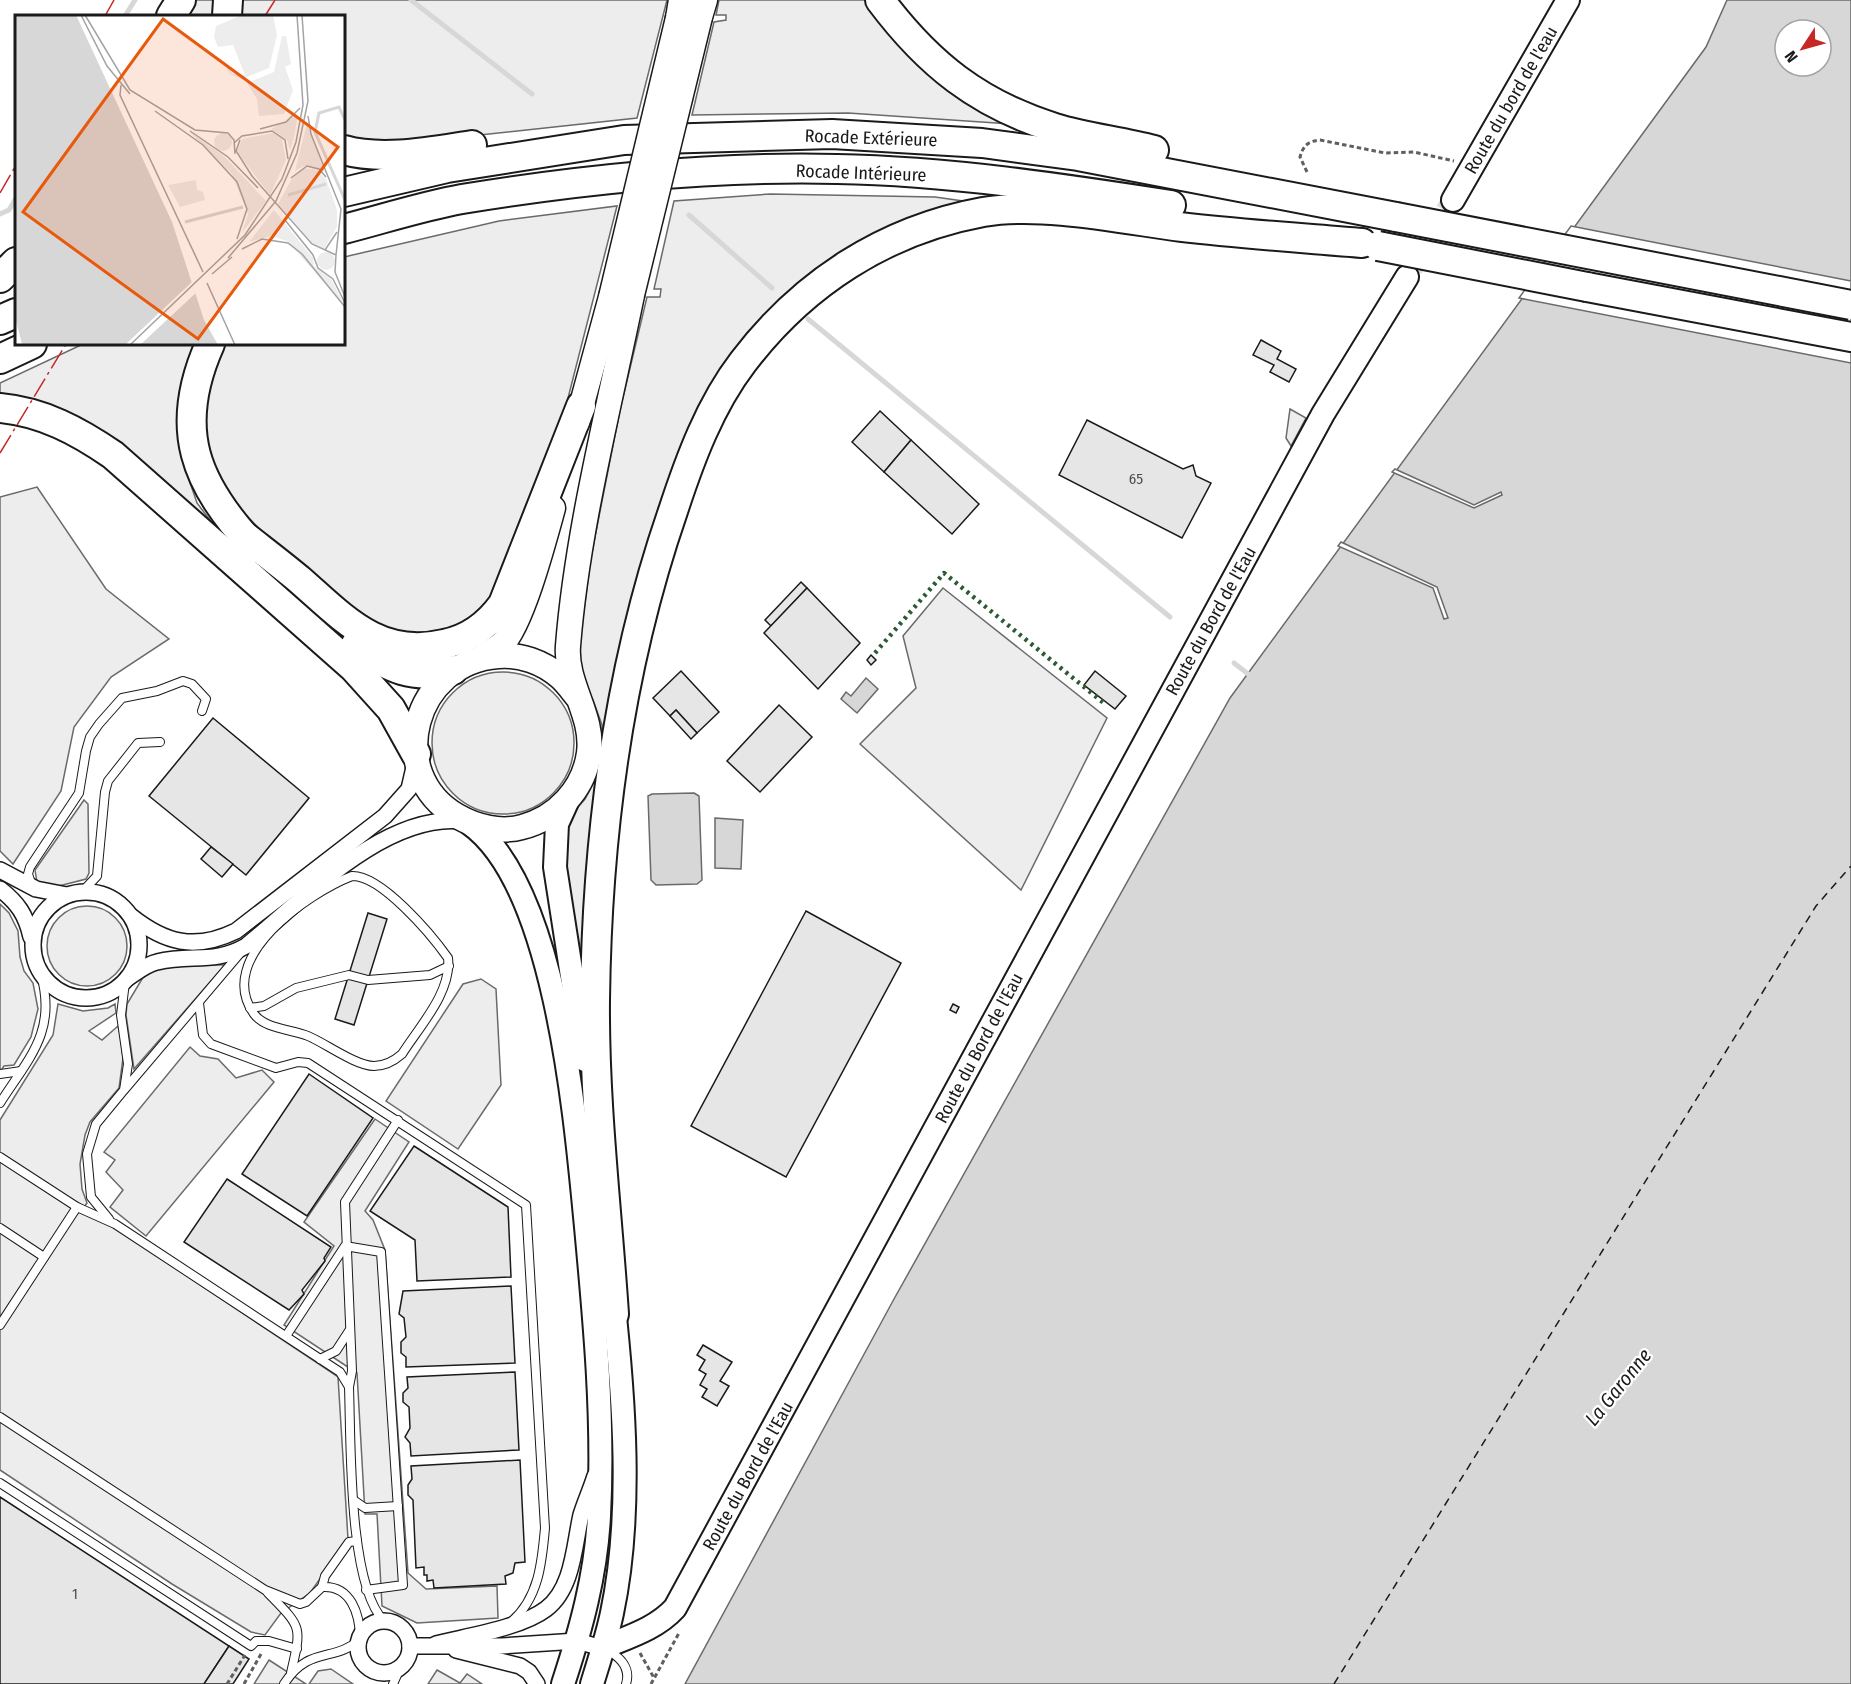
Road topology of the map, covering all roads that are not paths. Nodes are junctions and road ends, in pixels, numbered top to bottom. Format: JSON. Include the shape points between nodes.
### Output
{"nodes":[{"id":1,"x":181,"y":0,"type":"edge"},
{"id":2,"x":228,"y":0,"type":"edge"},
{"id":3,"x":880,"y":0,"type":"edge"},
{"id":4,"x":1568,"y":0,"type":"edge"},
{"id":5,"x":691,"y":9,"type":"edge"},
{"id":6,"x":172,"y":15,"type":"edge"},
{"id":7,"x":227,"y":15,"type":"edge"},
{"id":8,"x":624,"y":140,"type":"junction"},
{"id":9,"x":345,"y":150,"type":"edge"},
{"id":10,"x":605,"y":181,"type":"junction"},
{"id":11,"x":345,"y":192,"type":"edge"},
{"id":12,"x":1454,"y":200,"type":"tunnel mouth"},
{"id":13,"x":1387,"y":215,"type":"junction"},
{"id":14,"x":345,"y":228,"type":"edge"},
{"id":15,"x":1370,"y":245,"type":"junction"},
{"id":16,"x":345,"y":248,"type":"edge"},
{"id":17,"x":15,"y":263,"type":"edge"},
{"id":18,"x":1407,"y":277,"type":"tunnel mouth"},
{"id":19,"x":0,"y":278,"type":"edge"},
{"id":20,"x":621,"y":296,"type":"junction"},
{"id":21,"x":1851,"y":305,"type":"edge"},
{"id":22,"x":15,"y":313,"type":"edge"},
{"id":23,"x":0,"y":320,"type":"edge"},
{"id":24,"x":1851,"y":337,"type":"edge"},
{"id":25,"x":30,"y":345,"type":"edge"},
{"id":26,"x":210,"y":345,"type":"edge"},
{"id":27,"x":0,"y":359,"type":"edge"},
{"id":28,"x":581,"y":406,"type":"junction"},
{"id":29,"x":0,"y":408,"type":"edge"},
{"id":30,"x":243,"y":535,"type":"junction"},
{"id":31,"x":482,"y":657,"type":"junction"},
{"id":32,"x":453,"y":670,"type":"junction"},
{"id":33,"x":579,"y":699,"type":"junction"},
{"id":34,"x":202,"y":711,"type":"dead end"},
{"id":35,"x":160,"y":742,"type":"dead end"},
{"id":36,"x":416,"y":754,"type":"junction"},
{"id":37,"x":567,"y":802,"type":"junction"},
{"id":38,"x":467,"y":822,"type":"junction"},
{"id":39,"x":0,"y":870,"type":"edge"},
{"id":40,"x":0,"y":888,"type":"edge"},
{"id":41,"x":36,"y":889,"type":"junction"},
{"id":42,"x":84,"y":891,"type":"junction"},
{"id":43,"x":67,"y":895,"type":"junction"},
{"id":44,"x":291,"y":910,"type":"junction"},
{"id":45,"x":131,"y":916,"type":"junction"},
{"id":46,"x":32,"y":941,"type":"junction"},
{"id":47,"x":246,"y":946,"type":"junction"},
{"id":48,"x":449,"y":966,"type":"junction"},
{"id":49,"x":41,"y":975,"type":"junction"},
{"id":50,"x":127,"y":980,"type":"junction"},
{"id":51,"x":199,"y":1003,"type":"junction"},
{"id":52,"x":250,"y":1008,"type":"junction"},
{"id":53,"x":21,"y":1071,"type":"junction"},
{"id":54,"x":0,"y":1074,"type":"edge"},
{"id":55,"x":124,"y":1090,"type":"junction"},
{"id":56,"x":0,"y":1103,"type":"edge"},
{"id":57,"x":398,"y":1120,"type":"junction"},
{"id":58,"x":0,"y":1157,"type":"edge"},
{"id":59,"x":77,"y":1207,"type":"junction"},
{"id":60,"x":115,"y":1224,"type":"junction"},
{"id":61,"x":0,"y":1227,"type":"edge"},
{"id":62,"x":345,"y":1246,"type":"junction"},
{"id":63,"x":44,"y":1257,"type":"junction"},
{"id":64,"x":614,"y":1314,"type":"junction"},
{"id":65,"x":0,"y":1325,"type":"edge"},
{"id":66,"x":350,"y":1330,"type":"junction"},
{"id":67,"x":286,"y":1336,"type":"junction"},
{"id":68,"x":320,"y":1359,"type":"junction"},
{"id":69,"x":349,"y":1387,"type":"junction"},
{"id":70,"x":0,"y":1418,"type":"edge"},
{"id":71,"x":600,"y":1462,"type":"junction"},
{"id":72,"x":0,"y":1483,"type":"edge"},
{"id":73,"x":355,"y":1501,"type":"junction"},
{"id":74,"x":398,"y":1506,"type":"junction"},
{"id":75,"x":357,"y":1541,"type":"junction"},
{"id":76,"x":322,"y":1587,"type":"junction"},
{"id":77,"x":265,"y":1590,"type":"junction"},
{"id":78,"x":366,"y":1590,"type":"junction"},
{"id":79,"x":384,"y":1621,"type":"junction"},
{"id":80,"x":506,"y":1627,"type":"junction"},
{"id":81,"x":360,"y":1639,"type":"junction"},
{"id":82,"x":577,"y":1641,"type":"junction"},
{"id":83,"x":436,"y":1644,"type":"junction"},
{"id":84,"x":410,"y":1646,"type":"junction"},
{"id":85,"x":602,"y":1648,"type":"junction"},
{"id":86,"x":297,"y":1649,"type":"junction"},
{"id":87,"x":401,"y":1666,"type":"junction"},
{"id":88,"x":291,"y":1674,"type":"junction"},
{"id":89,"x":284,"y":1684,"type":"edge"},
{"id":90,"x":393,"y":1684,"type":"edge"},
{"id":91,"x":537,"y":1684,"type":"edge"},
{"id":92,"x":563,"y":1684,"type":"edge"},
{"id":93,"x":592,"y":1684,"type":"edge"},
{"id":94,"x":627,"y":1684,"type":"edge"}],
"edges":[{"from":1,"to":6,"type":"highway"},
{"from":2,"to":7,"type":"highway"},
{"from":3,"to":13,"type":"highway","via":[[927,56],[956,81],[1015,113],[1054,128],[1147,149]]},
{"from":4,"to":12,"type":"street","name":"Route du bord de l'eau"},
{"from":5,"to":20,"type":"main road","bridge":true},
{"from":8,"to":9,"type":"highway","via":[[514,139],[389,154]]},
{"from":8,"to":11,"type":"highway","name":"Rocade Extérieure","via":[[447,168]]},
{"from":8,"to":13,"type":"highway","name":"Rocade Extérieure","via":[[832,134],[982,143],[1146,168]]},
{"from":10,"to":14,"type":"highway","name":"Rocade Intérieure","via":[[460,200]]},
{"from":10,"to":15,"type":"highway","name":"Rocade Intérieure","via":[[684,173],[837,169],[982,178],[1187,208]]},
{"from":10,"to":16,"type":"highway"},
{"from":13,"to":21,"type":"highway","bridge":true},
{"from":15,"to":24,"type":"highway","bridge":true},
{"from":15,"to":64,"type":"highway","via":[[1184,227],[1101,214],[987,211],[897,236],[854,260],[813,288],[773,325],[741,365],[709,418],[651,573],[626,678],[614,759],[595,998]]},
{"from":17,"to":19,"type":"highway"},
{"from":18,"to":85,"type":"street","name":"Route du Bord de l'Eau","via":[[1323,414],[675,1608],[665,1620]]},
{"from":20,"to":28,"type":"main road"},
{"from":20,"to":33,"type":"main road","via":[[573,603],[568,670]]},
{"from":22,"to":23,"type":"highway"},
{"from":25,"to":27,"type":"highway"},
{"from":26,"to":30,"type":"highway","via":[[194,390],[192,426],[197,460],[210,492]]},
{"from":28,"to":30,"type":"highway","via":[[503,604],[484,625],[456,642],[417,648],[378,640],[352,626]]},
{"from":28,"to":31,"type":"main road","via":[[542,545],[512,630],[502,644]]},
{"from":29,"to":36,"type":"highway","via":[[48,418],[84,435],[113,455],[354,668],[391,709]]},
{"from":30,"to":32,"type":"highway","via":[[290,585],[369,654],[412,674]]},
{"from":31,"to":32,"type":"main road"},
{"from":31,"to":33,"type":"main road","via":[[510,655],[537,662],[561,677]]},
{"from":32,"to":36,"type":"main road","via":[[436,686],[423,707],[416,730]]},
{"from":33,"to":37,"type":"main road","via":[[588,725],[589,753],[582,779]]},
{"from":34,"to":41,"type":"lane","via":[[206,699],[183,681],[146,693],[129,694],[115,705],[90,738],[82,783],[74,802],[30,867],[27,874]]},
{"from":35,"to":42,"type":"lane","via":[[138,743],[108,781],[97,876]]},
{"from":36,"to":38,"type":"main road","via":[[422,776],[434,795],[449,812]]},
{"from":36,"to":45,"type":"street","via":[[409,789],[401,801],[236,931],[202,942],[180,942],[150,931]]},
{"from":37,"to":38,"type":"main road","via":[[546,818],[521,828],[495,829]]},
{"from":37,"to":64,"type":"street","via":[[557,824],[555,867],[586,1064]]},
{"from":38,"to":44,"type":"street","via":[[442,819],[384,841],[357,856]]},
{"from":38,"to":71,"type":"street","via":[[490,840],[523,900],[538,938],[556,1007],[579,1151],[595,1320]]},
{"from":39,"to":41,"type":"street"},
{"from":40,"to":46,"type":"street","via":[[27,918]]},
{"from":41,"to":43,"type":"street"},
{"from":42,"to":43,"type":"street"},
{"from":42,"to":45,"type":"street","via":[[118,902]]},
{"from":43,"to":46,"type":"street","via":[[43,913]]},
{"from":44,"to":47,"type":"street"},
{"from":44,"to":48,"type":"lane","via":[[339,881],[360,876],[383,889],[437,942]]},
{"from":44,"to":52,"type":"lane","via":[[259,946],[246,969],[245,992]]},
{"from":45,"to":50,"type":"street","via":[[140,950]]},
{"from":46,"to":49,"type":"street"},
{"from":47,"to":50,"type":"street","via":[[220,958],[156,962]]},
{"from":47,"to":51,"type":"lane"},
{"from":48,"to":52,"type":"lane","via":[[430,975],[368,980],[349,975],[296,988],[264,1006]]},
{"from":48,"to":52,"type":"lane","via":[[438,997],[402,1053],[383,1065],[363,1064],[314,1039],[268,1025]]},
{"from":49,"to":50,"type":"street","via":[[52,987],[81,999],[98,998]]},
{"from":49,"to":53,"type":"lane","via":[[47,997],[46,1018],[42,1037]]},
{"from":50,"to":55,"type":"lane","via":[[121,1015],[128,1064]]},
{"from":51,"to":55,"type":"lane"},
{"from":51,"to":57,"type":"lane","via":[[207,1040],[276,1068],[308,1063]]},
{"from":53,"to":54,"type":"lane"},
{"from":53,"to":56,"type":"lane"},
{"from":55,"to":60,"type":"lane","via":[[96,1124],[87,1154],[91,1197]]},
{"from":57,"to":62,"type":"lane","via":[[345,1202]]},
{"from":57,"to":80,"type":"lane","via":[[526,1205],[545,1528],[538,1581]]},
{"from":58,"to":59,"type":"lane"},
{"from":59,"to":60,"type":"lane"},
{"from":59,"to":63,"type":"lane"},
{"from":60,"to":67,"type":"lane"},
{"from":61,"to":63,"type":"lane"},
{"from":62,"to":66,"type":"lane"},
{"from":62,"to":67,"type":"lane"},
{"from":62,"to":74,"type":"lane","via":[[381,1252]]},
{"from":63,"to":65,"type":"lane"},
{"from":64,"to":85,"type":"street","via":[[621,1398],[622,1518],[612,1613]]},
{"from":66,"to":68,"type":"lane","via":[[336,1351]]},
{"from":66,"to":69,"type":"lane"},
{"from":67,"to":68,"type":"lane"},
{"from":68,"to":69,"type":"lane","via":[[340,1372]]},
{"from":69,"to":73,"type":"lane"},
{"from":70,"to":77,"type":"lane"},
{"from":71,"to":80,"type":"street","via":[[581,1514],[574,1556],[555,1600],[537,1615]]},
{"from":71,"to":82,"type":"street","via":[[595,1564]]},
{"from":72,"to":86,"type":"lane","via":[[251,1646],[256,1641],[269,1641]]},
{"from":73,"to":74,"type":"lane","via":[[365,1508]]},
{"from":73,"to":75,"type":"lane"},
{"from":74,"to":78,"type":"lane","via":[[403,1585]]},
{"from":75,"to":76,"type":"lane","via":[[349,1542],[325,1576]]},
{"from":75,"to":78,"type":"lane"},
{"from":76,"to":77,"type":"lane","via":[[300,1604]]},
{"from":76,"to":81,"type":"lane","via":[[344,1591],[358,1618]]},
{"from":77,"to":86,"type":"lane","via":[[296,1622]]},
{"from":78,"to":79,"type":"lane","via":[[374,1611]]},
{"from":79,"to":81,"type":"street","via":[[372,1624]]},
{"from":79,"to":84,"type":"street","via":[[399,1626]]},
{"from":80,"to":83,"type":"street"},
{"from":81,"to":87,"type":"street","via":[[360,1655],[370,1668],[386,1672]]},
{"from":81,"to":88,"type":"lane","via":[[348,1648],[306,1660]]},
{"from":82,"to":83,"type":"street","via":[[502,1646]]},
{"from":82,"to":85,"type":"street"},
{"from":82,"to":92,"type":"street"},
{"from":83,"to":84,"type":"street"},
{"from":83,"to":91,"type":"street","via":[[520,1666]]},
{"from":84,"to":87,"type":"street"},
{"from":85,"to":93,"type":"street"},
{"from":85,"to":94,"type":"lane","via":[[624,1665]]},
{"from":86,"to":88,"type":"lane"},
{"from":87,"to":90,"type":"lane"},
{"from":88,"to":89,"type":"lane"}]}
